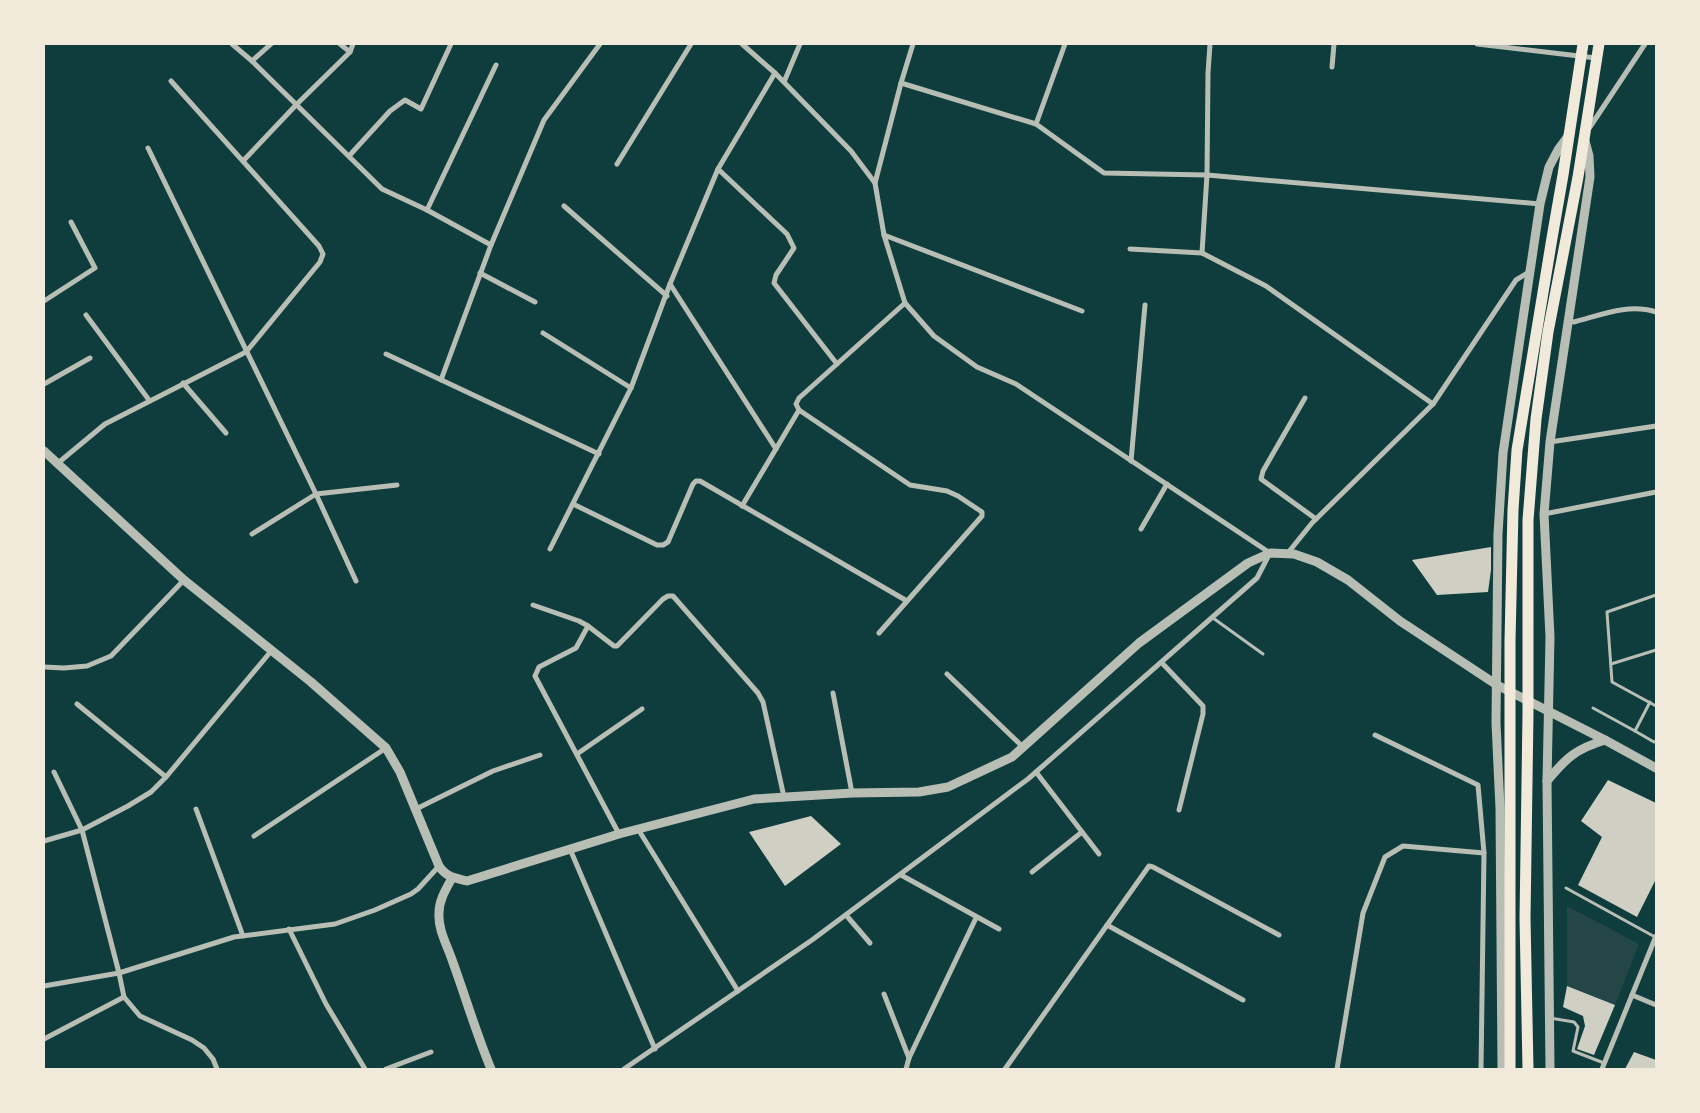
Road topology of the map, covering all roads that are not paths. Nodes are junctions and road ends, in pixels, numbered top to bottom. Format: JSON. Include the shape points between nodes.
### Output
{"nodes":[{"id":1,"x":232,"y":44,"type":"edge"},
{"id":2,"x":271,"y":44,"type":"edge"},
{"id":3,"x":340,"y":44,"type":"edge"},
{"id":4,"x":353,"y":44,"type":"edge"},
{"id":5,"x":451,"y":44,"type":"edge"},
{"id":6,"x":600,"y":44,"type":"edge"},
{"id":7,"x":691,"y":44,"type":"edge"},
{"id":8,"x":742,"y":44,"type":"edge"},
{"id":9,"x":800,"y":44,"type":"edge"},
{"id":10,"x":913,"y":44,"type":"edge"},
{"id":11,"x":1065,"y":44,"type":"edge"},
{"id":12,"x":1210,"y":44,"type":"edge"},
{"id":13,"x":1334,"y":44,"type":"edge"},
{"id":14,"x":1477,"y":44,"type":"edge"},
{"id":15,"x":1583,"y":44,"type":"edge"},
{"id":16,"x":1599,"y":44,"type":"edge"},
{"id":17,"x":1645,"y":44,"type":"edge"},
{"id":18,"x":350,"y":52,"type":"junction"},
{"id":19,"x":1581,"y":57,"type":"junction"},
{"id":20,"x":1596,"y":58,"type":"junction"},
{"id":21,"x":252,"y":61,"type":"junction"},
{"id":22,"x":496,"y":65,"type":"dead end"},
{"id":23,"x":1332,"y":67,"type":"dead end"},
{"id":24,"x":775,"y":73,"type":"junction"},
{"id":25,"x":171,"y":81,"type":"dead end"},
{"id":26,"x":784,"y":82,"type":"junction"},
{"id":27,"x":901,"y":83,"type":"junction"},
{"id":28,"x":296,"y":104,"type":"junction"},
{"id":29,"x":1036,"y":124,"type":"junction"},
{"id":30,"x":1569,"y":134,"type":"junction"},
{"id":31,"x":1584,"y":136,"type":"junction"},
{"id":32,"x":148,"y":148,"type":"dead end"},
{"id":33,"x":349,"y":156,"type":"junction"},
{"id":34,"x":243,"y":161,"type":"junction"},
{"id":35,"x":617,"y":164,"type":"dead end"},
{"id":36,"x":718,"y":169,"type":"junction"},
{"id":37,"x":1207,"y":176,"type":"junction"},
{"id":38,"x":875,"y":183,"type":"junction"},
{"id":39,"x":1540,"y":204,"type":"junction"},
{"id":40,"x":564,"y":206,"type":"dead end"},
{"id":41,"x":426,"y":210,"type":"junction"},
{"id":42,"x":72,"y":222,"type":"dead end"},
{"id":43,"x":884,"y":235,"type":"junction"},
{"id":44,"x":491,"y":245,"type":"junction"},
{"id":45,"x":1130,"y":249,"type":"dead end"},
{"id":46,"x":1202,"y":253,"type":"junction"},
{"id":47,"x":1529,"y":272,"type":"junction"},
{"id":48,"x":480,"y":273,"type":"junction"},
{"id":49,"x":670,"y":284,"type":"junction"},
{"id":50,"x":667,"y":296,"type":"junction"},
{"id":51,"x":44,"y":301,"type":"edge"},
{"id":52,"x":535,"y":302,"type":"dead end"},
{"id":53,"x":905,"y":303,"type":"junction"},
{"id":54,"x":1145,"y":305,"type":"dead end"},
{"id":55,"x":1082,"y":311,"type":"dead end"},
{"id":56,"x":1656,"y":312,"type":"edge"},
{"id":57,"x":86,"y":315,"type":"dead end"},
{"id":58,"x":1568,"y":321,"type":"junction"},
{"id":59,"x":543,"y":333,"type":"dead end"},
{"id":60,"x":246,"y":352,"type":"junction"},
{"id":61,"x":386,"y":354,"type":"dead end"},
{"id":62,"x":90,"y":358,"type":"dead end"},
{"id":63,"x":837,"y":364,"type":"junction"},
{"id":64,"x":441,"y":380,"type":"junction"},
{"id":65,"x":183,"y":383,"type":"junction"},
{"id":66,"x":44,"y":384,"type":"edge"},
{"id":67,"x":631,"y":388,"type":"junction"},
{"id":68,"x":1305,"y":398,"type":"dead end"},
{"id":69,"x":149,"y":400,"type":"junction"},
{"id":70,"x":1433,"y":404,"type":"junction"},
{"id":71,"x":799,"y":410,"type":"junction"},
{"id":72,"x":1656,"y":426,"type":"edge"},
{"id":73,"x":226,"y":433,"type":"dead end"},
{"id":74,"x":1550,"y":442,"type":"junction"},
{"id":75,"x":776,"y":449,"type":"junction"},
{"id":76,"x":44,"y":451,"type":"edge"},
{"id":77,"x":599,"y":454,"type":"junction"},
{"id":78,"x":1131,"y":461,"type":"junction"},
{"id":79,"x":58,"y":463,"type":"junction"},
{"id":80,"x":1167,"y":484,"type":"junction"},
{"id":81,"x":397,"y":485,"type":"dead end"},
{"id":82,"x":1656,"y":492,"type":"edge"},
{"id":83,"x":316,"y":494,"type":"junction"},
{"id":84,"x":573,"y":504,"type":"junction"},
{"id":85,"x":742,"y":506,"type":"junction"},
{"id":86,"x":1544,"y":514,"type":"junction"},
{"id":87,"x":1316,"y":519,"type":"junction"},
{"id":88,"x":1141,"y":529,"type":"dead end"},
{"id":89,"x":252,"y":534,"type":"dead end"},
{"id":90,"x":550,"y":549,"type":"dead end"},
{"id":91,"x":1270,"y":553,"type":"junction"},
{"id":92,"x":1287,"y":554,"type":"junction"},
{"id":93,"x":184,"y":580,"type":"junction"},
{"id":94,"x":356,"y":581,"type":"dead end"},
{"id":95,"x":1656,"y":595,"type":"edge"},
{"id":96,"x":907,"y":601,"type":"junction"},
{"id":97,"x":533,"y":605,"type":"dead end"},
{"id":98,"x":1213,"y":618,"type":"junction"},
{"id":99,"x":588,"y":626,"type":"junction"},
{"id":100,"x":879,"y":633,"type":"dead end"},
{"id":101,"x":272,"y":650,"type":"junction"},
{"id":102,"x":1656,"y":650,"type":"edge"},
{"id":103,"x":1263,"y":654,"type":"dead end"},
{"id":104,"x":1162,"y":663,"type":"junction"},
{"id":105,"x":1611,"y":664,"type":"junction"},
{"id":106,"x":44,"y":667,"type":"edge"},
{"id":107,"x":947,"y":674,"type":"dead end"},
{"id":108,"x":1497,"y":685,"type":"junction"},
{"id":109,"x":833,"y":693,"type":"dead end"},
{"id":110,"x":1650,"y":702,"type":"junction"},
{"id":111,"x":77,"y":704,"type":"dead end"},
{"id":112,"x":1656,"y":706,"type":"edge"},
{"id":113,"x":1594,"y":708,"type":"dead end"},
{"id":114,"x":642,"y":710,"type":"dead end"},
{"id":115,"x":1549,"y":712,"type":"junction"},
{"id":116,"x":1635,"y":731,"type":"junction"},
{"id":117,"x":1375,"y":735,"type":"dead end"},
{"id":118,"x":1605,"y":740,"type":"junction"},
{"id":119,"x":1656,"y":741,"type":"edge"},
{"id":120,"x":1023,"y":747,"type":"junction"},
{"id":121,"x":386,"y":748,"type":"junction"},
{"id":122,"x":577,"y":754,"type":"junction"},
{"id":123,"x":540,"y":755,"type":"dead end"},
{"id":124,"x":1656,"y":768,"type":"edge"},
{"id":125,"x":54,"y":772,"type":"dead end"},
{"id":126,"x":1036,"y":772,"type":"junction"},
{"id":127,"x":166,"y":777,"type":"junction"},
{"id":128,"x":1548,"y":781,"type":"junction"},
{"id":129,"x":852,"y":792,"type":"junction"},
{"id":130,"x":784,"y":797,"type":"junction"},
{"id":131,"x":196,"y":809,"type":"dead end"},
{"id":132,"x":416,"y":809,"type":"junction"},
{"id":133,"x":1178,"y":810,"type":"dead end"},
{"id":134,"x":638,"y":829,"type":"junction"},
{"id":135,"x":82,"y":830,"type":"junction"},
{"id":136,"x":1082,"y":832,"type":"junction"},
{"id":137,"x":619,"y":834,"type":"junction"},
{"id":138,"x":254,"y":836,"type":"dead end"},
{"id":139,"x":44,"y":841,"type":"edge"},
{"id":140,"x":570,"y":848,"type":"junction"},
{"id":141,"x":1484,"y":853,"type":"junction"},
{"id":142,"x":1099,"y":854,"type":"dead end"},
{"id":143,"x":439,"y":866,"type":"junction"},
{"id":144,"x":1032,"y":872,"type":"dead end"},
{"id":145,"x":901,"y":875,"type":"junction"},
{"id":146,"x":452,"y":878,"type":"junction"},
{"id":147,"x":1566,"y":888,"type":"dead end"},
{"id":148,"x":846,"y":915,"type":"junction"},
{"id":149,"x":976,"y":918,"type":"junction"},
{"id":150,"x":1107,"y":925,"type":"junction"},
{"id":151,"x":288,"y":929,"type":"junction"},
{"id":152,"x":999,"y":929,"type":"dead end"},
{"id":153,"x":1279,"y":935,"type":"dead end"},
{"id":154,"x":243,"y":936,"type":"junction"},
{"id":155,"x":1656,"y":936,"type":"edge"},
{"id":156,"x":870,"y":943,"type":"dead end"},
{"id":157,"x":119,"y":972,"type":"junction"},
{"id":158,"x":44,"y":986,"type":"edge"},
{"id":159,"x":738,"y":991,"type":"junction"},
{"id":160,"x":884,"y":994,"type":"dead end"},
{"id":161,"x":1632,"y":995,"type":"junction"},
{"id":162,"x":124,"y":997,"type":"junction"},
{"id":163,"x":1243,"y":1000,"type":"dead end"},
{"id":164,"x":1656,"y":1004,"type":"edge"},
{"id":165,"x":1550,"y":1018,"type":"junction"},
{"id":166,"x":44,"y":1039,"type":"edge"},
{"id":167,"x":656,"y":1049,"type":"junction"},
{"id":168,"x":431,"y":1052,"type":"dead end"},
{"id":169,"x":909,"y":1058,"type":"junction"},
{"id":170,"x":1604,"y":1063,"type":"junction"},
{"id":171,"x":217,"y":1069,"type":"edge"},
{"id":172,"x":364,"y":1069,"type":"edge"},
{"id":173,"x":386,"y":1069,"type":"edge"},
{"id":174,"x":491,"y":1069,"type":"edge"},
{"id":175,"x":624,"y":1069,"type":"edge"},
{"id":176,"x":906,"y":1069,"type":"edge"},
{"id":177,"x":1004,"y":1069,"type":"edge"},
{"id":178,"x":1337,"y":1069,"type":"edge"},
{"id":179,"x":1481,"y":1069,"type":"edge"},
{"id":180,"x":1502,"y":1069,"type":"edge"},
{"id":181,"x":1510,"y":1069,"type":"edge"},
{"id":182,"x":1528,"y":1069,"type":"edge"},
{"id":183,"x":1550,"y":1069,"type":"edge"},
{"id":184,"x":1602,"y":1069,"type":"edge"}],
"edges":[{"from":1,"to":21,"type":"street"},
{"from":2,"to":21,"type":"street"},
{"from":3,"to":18,"type":"street"},
{"from":4,"to":18,"type":"street"},
{"from":5,"to":33,"type":"street","via":[[420,109],[404,100]]},
{"from":6,"to":44,"type":"street","via":[[544,120]]},
{"from":7,"to":35,"type":"street"},
{"from":8,"to":24,"type":"street"},
{"from":9,"to":26,"type":"street"},
{"from":10,"to":27,"type":"street"},
{"from":11,"to":29,"type":"street"},
{"from":12,"to":37,"type":"street"},
{"from":13,"to":23,"type":"street"},
{"from":14,"to":19,"type":"street"},
{"from":15,"to":19,"type":"main road"},
{"from":16,"to":20,"type":"main road"},
{"from":17,"to":31,"type":"street"},
{"from":18,"to":28,"type":"street"},
{"from":19,"to":20,"type":"street"},
{"from":19,"to":30,"type":"main road"},
{"from":20,"to":31,"type":"main road"},
{"from":21,"to":28,"type":"street"},
{"from":22,"to":41,"type":"street"},
{"from":24,"to":26,"type":"street"},
{"from":24,"to":36,"type":"street"},
{"from":25,"to":34,"type":"street"},
{"from":26,"to":38,"type":"street","via":[[851,151]]},
{"from":27,"to":29,"type":"street"},
{"from":27,"to":38,"type":"street"},
{"from":28,"to":33,"type":"street"},
{"from":28,"to":34,"type":"street"},
{"from":29,"to":37,"type":"street","via":[[1104,173]]},
{"from":30,"to":39,"type":"street","via":[[1549,167]]},
{"from":30,"to":181,"type":"main road","via":[[1517,450],[1513,510]]},
{"from":31,"to":58,"type":"street","via":[[1590,177]]},
{"from":31,"to":182,"type":"main road","via":[[1548,332],[1536,420],[1528,520],[1525,918]]},
{"from":32,"to":60,"type":"street"},
{"from":33,"to":41,"type":"street","via":[[382,189]]},
{"from":34,"to":60,"type":"street","via":[[324,254]]},
{"from":36,"to":49,"type":"street"},
{"from":36,"to":63,"type":"street","via":[[788,234],[794,248],[774,283]]},
{"from":37,"to":39,"type":"street"},
{"from":37,"to":46,"type":"street"},
{"from":38,"to":43,"type":"street"},
{"from":39,"to":47,"type":"street"},
{"from":40,"to":50,"type":"street"},
{"from":41,"to":44,"type":"street"},
{"from":42,"to":51,"type":"street","via":[[95,268]]},
{"from":43,"to":53,"type":"street"},
{"from":43,"to":55,"type":"street"},
{"from":44,"to":48,"type":"street"},
{"from":45,"to":46,"type":"street"},
{"from":46,"to":70,"type":"street","via":[[1266,286]]},
{"from":47,"to":70,"type":"street","via":[[1516,280]]},
{"from":47,"to":108,"type":"street","via":[[1503,452],[1498,534]]},
{"from":48,"to":52,"type":"street"},
{"from":48,"to":64,"type":"street"},
{"from":49,"to":50,"type":"street"},
{"from":49,"to":75,"type":"street"},
{"from":50,"to":67,"type":"street"},
{"from":53,"to":63,"type":"street"},
{"from":53,"to":78,"type":"street","via":[[934,336],[977,367],[1016,384]]},
{"from":54,"to":78,"type":"street"},
{"from":56,"to":58,"type":"street","via":[[1622,308]]},
{"from":57,"to":69,"type":"street"},
{"from":58,"to":74,"type":"street"},
{"from":59,"to":67,"type":"street"},
{"from":60,"to":65,"type":"street"},
{"from":60,"to":83,"type":"street"},
{"from":61,"to":64,"type":"street"},
{"from":62,"to":66,"type":"street"},
{"from":63,"to":71,"type":"street","via":[[799,398],[796,404]]},
{"from":64,"to":77,"type":"street"},
{"from":65,"to":69,"type":"street"},
{"from":65,"to":73,"type":"street"},
{"from":67,"to":77,"type":"street"},
{"from":68,"to":87,"type":"street","via":[[1261,479]]},
{"from":69,"to":79,"type":"street","via":[[105,424]]},
{"from":70,"to":87,"type":"street"},
{"from":71,"to":75,"type":"street"},
{"from":71,"to":96,"type":"street","via":[[910,485],[947,491],[982,512],[982,516]]},
{"from":72,"to":74,"type":"street"},
{"from":74,"to":86,"type":"street"},
{"from":75,"to":85,"type":"street"},
{"from":76,"to":79,"type":"street"},
{"from":77,"to":84,"type":"street"},
{"from":78,"to":80,"type":"street"},
{"from":79,"to":93,"type":"street"},
{"from":80,"to":88,"type":"street"},
{"from":80,"to":91,"type":"street"},
{"from":81,"to":83,"type":"street"},
{"from":82,"to":86,"type":"street"},
{"from":83,"to":89,"type":"street"},
{"from":83,"to":94,"type":"street"},
{"from":84,"to":85,"type":"street","via":[[657,545],[668,542],[696,481]]},
{"from":84,"to":90,"type":"street"},
{"from":85,"to":96,"type":"street"},
{"from":86,"to":115,"type":"street","via":[[1550,637]]},
{"from":87,"to":92,"type":"street"},
{"from":91,"to":92,"type":"street"},
{"from":91,"to":98,"type":"street","via":[[1257,578]]},
{"from":91,"to":120,"type":"street","via":[[1248,562],[1139,643]]},
{"from":92,"to":108,"type":"street","via":[[1317,562],[1348,580],[1400,621]]},
{"from":93,"to":101,"type":"street"},
{"from":93,"to":106,"type":"street","via":[[111,656],[87,666]]},
{"from":95,"to":105,"type":"lane","via":[[1607,612]]},
{"from":96,"to":100,"type":"street"},
{"from":97,"to":99,"type":"street"},
{"from":98,"to":103,"type":"lane"},
{"from":98,"to":104,"type":"street"},
{"from":99,"to":122,"type":"street","via":[[576,648],[539,667],[535,676]]},
{"from":99,"to":130,"type":"street","via":[[617,646],[663,599],[673,596],[758,693]]},
{"from":101,"to":121,"type":"street"},
{"from":101,"to":127,"type":"street"},
{"from":102,"to":105,"type":"lane"},
{"from":104,"to":126,"type":"street"},
{"from":104,"to":133,"type":"street","via":[[1203,706]]},
{"from":105,"to":110,"type":"lane","via":[[1612,682]]},
{"from":107,"to":120,"type":"street"},
{"from":108,"to":115,"type":"street"},
{"from":108,"to":180,"type":"street"},
{"from":109,"to":129,"type":"street"},
{"from":110,"to":112,"type":"lane"},
{"from":110,"to":116,"type":"lane"},
{"from":111,"to":127,"type":"street"},
{"from":113,"to":116,"type":"lane"},
{"from":114,"to":122,"type":"street"},
{"from":115,"to":118,"type":"street"},
{"from":115,"to":128,"type":"street"},
{"from":116,"to":119,"type":"lane"},
{"from":117,"to":141,"type":"street","via":[[1478,785]]},
{"from":118,"to":124,"type":"street"},
{"from":118,"to":128,"type":"street","via":[[1574,753]]},
{"from":120,"to":129,"type":"street","via":[[1012,757],[948,787],[919,792]]},
{"from":121,"to":132,"type":"street"},
{"from":121,"to":138,"type":"street"},
{"from":122,"to":137,"type":"street"},
{"from":123,"to":132,"type":"street","via":[[493,771]]},
{"from":125,"to":135,"type":"street"},
{"from":126,"to":136,"type":"street"},
{"from":126,"to":145,"type":"street"},
{"from":127,"to":135,"type":"street","via":[[151,792]]},
{"from":128,"to":165,"type":"street"},
{"from":129,"to":130,"type":"street"},
{"from":130,"to":134,"type":"street","via":[[754,799]]},
{"from":131,"to":154,"type":"street"},
{"from":132,"to":143,"type":"street"},
{"from":134,"to":137,"type":"street"},
{"from":134,"to":159,"type":"street"},
{"from":135,"to":139,"type":"street"},
{"from":135,"to":157,"type":"street"},
{"from":136,"to":142,"type":"street"},
{"from":136,"to":144,"type":"street"},
{"from":137,"to":140,"type":"street"},
{"from":140,"to":146,"type":"street","via":[[467,880]]},
{"from":140,"to":167,"type":"street"},
{"from":141,"to":178,"type":"street","via":[[1403,846],[1384,857],[1363,913]]},
{"from":141,"to":179,"type":"street"},
{"from":143,"to":146,"type":"street"},
{"from":143,"to":151,"type":"street","via":[[418,889],[375,910],[335,924]]},
{"from":145,"to":148,"type":"street"},
{"from":145,"to":149,"type":"street"},
{"from":146,"to":174,"type":"street","via":[[440,901],[438,915]]},
{"from":147,"to":155,"type":"lane"},
{"from":148,"to":156,"type":"street"},
{"from":148,"to":159,"type":"street"},
{"from":149,"to":152,"type":"street"},
{"from":149,"to":169,"type":"street"},
{"from":150,"to":153,"type":"street","via":[[1149,866]]},
{"from":150,"to":163,"type":"street"},
{"from":150,"to":177,"type":"street"},
{"from":151,"to":154,"type":"street"},
{"from":151,"to":172,"type":"street"},
{"from":154,"to":157,"type":"street"},
{"from":155,"to":161,"type":"street"},
{"from":157,"to":158,"type":"street"},
{"from":157,"to":162,"type":"street"},
{"from":159,"to":167,"type":"street"},
{"from":160,"to":169,"type":"street"},
{"from":161,"to":164,"type":"street"},
{"from":161,"to":170,"type":"street"},
{"from":162,"to":166,"type":"street"},
{"from":162,"to":171,"type":"street","via":[[140,1016],[204,1048]]},
{"from":165,"to":170,"type":"lane","via":[[1574,1022],[1578,1026],[1573,1051]]},
{"from":165,"to":183,"type":"street"},
{"from":167,"to":175,"type":"street"},
{"from":168,"to":173,"type":"street"},
{"from":169,"to":176,"type":"street"},
{"from":170,"to":184,"type":"street"}]}
